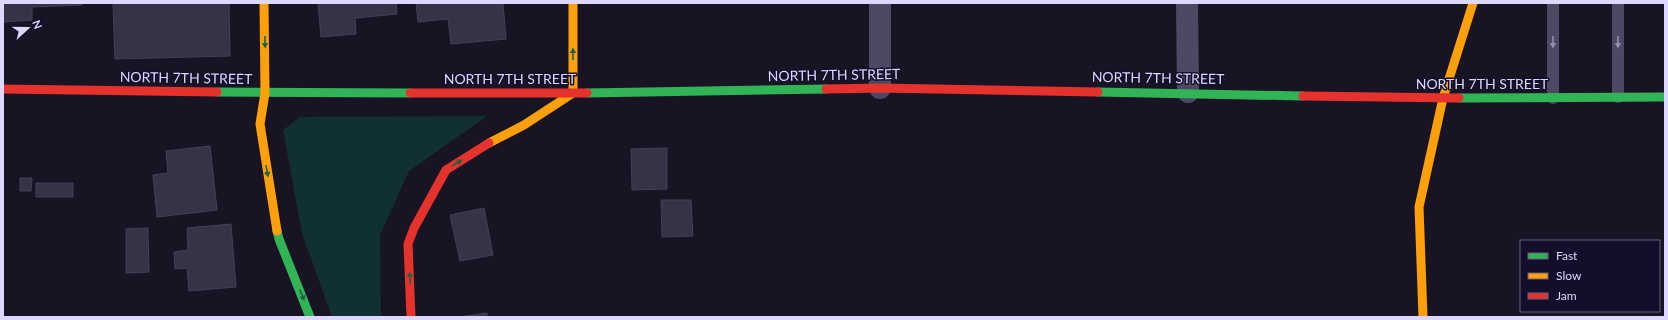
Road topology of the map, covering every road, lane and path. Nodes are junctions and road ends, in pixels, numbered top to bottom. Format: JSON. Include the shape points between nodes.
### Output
{"nodes":[{"id":1,"x":264,"y":3,"type":"edge"},
{"id":2,"x":573,"y":3,"type":"edge"},
{"id":3,"x":880,"y":3,"type":"edge"},
{"id":4,"x":1188,"y":3,"type":"edge"},
{"id":5,"x":1473,"y":3,"type":"edge"},
{"id":6,"x":1552,"y":3,"type":"edge"},
{"id":7,"x":1618,"y":3,"type":"edge"},
{"id":8,"x":880,"y":88,"type":"junction"},
{"id":9,"x":3,"y":89,"type":"edge"},
{"id":10,"x":1188,"y":92,"type":"junction"},
{"id":11,"x":265,"y":93,"type":"junction"},
{"id":12,"x":573,"y":93,"type":"junction"},
{"id":13,"x":1618,"y":97,"type":"junction"},
{"id":14,"x":1665,"y":97,"type":"edge"},
{"id":15,"x":1444,"y":98,"type":"junction"},
{"id":16,"x":1552,"y":98,"type":"junction"},
{"id":17,"x":310,"y":317,"type":"edge"},
{"id":18,"x":411,"y":317,"type":"edge"},
{"id":19,"x":1423,"y":317,"type":"edge"}],
"edges":[{"from":1,"to":11,"type":"street","one_way":true},
{"from":12,"to":2,"type":"street","one_way":true},
{"from":3,"to":8,"type":"street"},
{"from":4,"to":10,"type":"street"},
{"from":5,"to":15,"type":"street"},
{"from":6,"to":16,"type":"lane","one_way":true},
{"from":7,"to":13,"type":"lane","one_way":true},
{"from":8,"to":10,"type":"street","name":"NORTH 7TH STREET"},
{"from":8,"to":12,"type":"street","name":"NORTH 7TH STREET"},
{"from":9,"to":11,"type":"street","name":"NORTH 7TH STREET"},
{"from":10,"to":15,"type":"street","name":"NORTH 7TH STREET"},
{"from":11,"to":12,"type":"street","name":"NORTH 7TH STREET"},
{"from":11,"to":17,"type":"street","one_way":true,"via":[[260,124],[279,239]]},
{"from":18,"to":12,"type":"street","one_way":true,"via":[[408,244],[446,170]]},
{"from":13,"to":14,"type":"street","name":"NORTH 7TH STREET"},
{"from":13,"to":16,"type":"street","name":"NORTH 7TH STREET"},
{"from":15,"to":16,"type":"street","name":"NORTH 7TH STREET"},
{"from":15,"to":19,"type":"street","via":[[1419,207]]}]}
